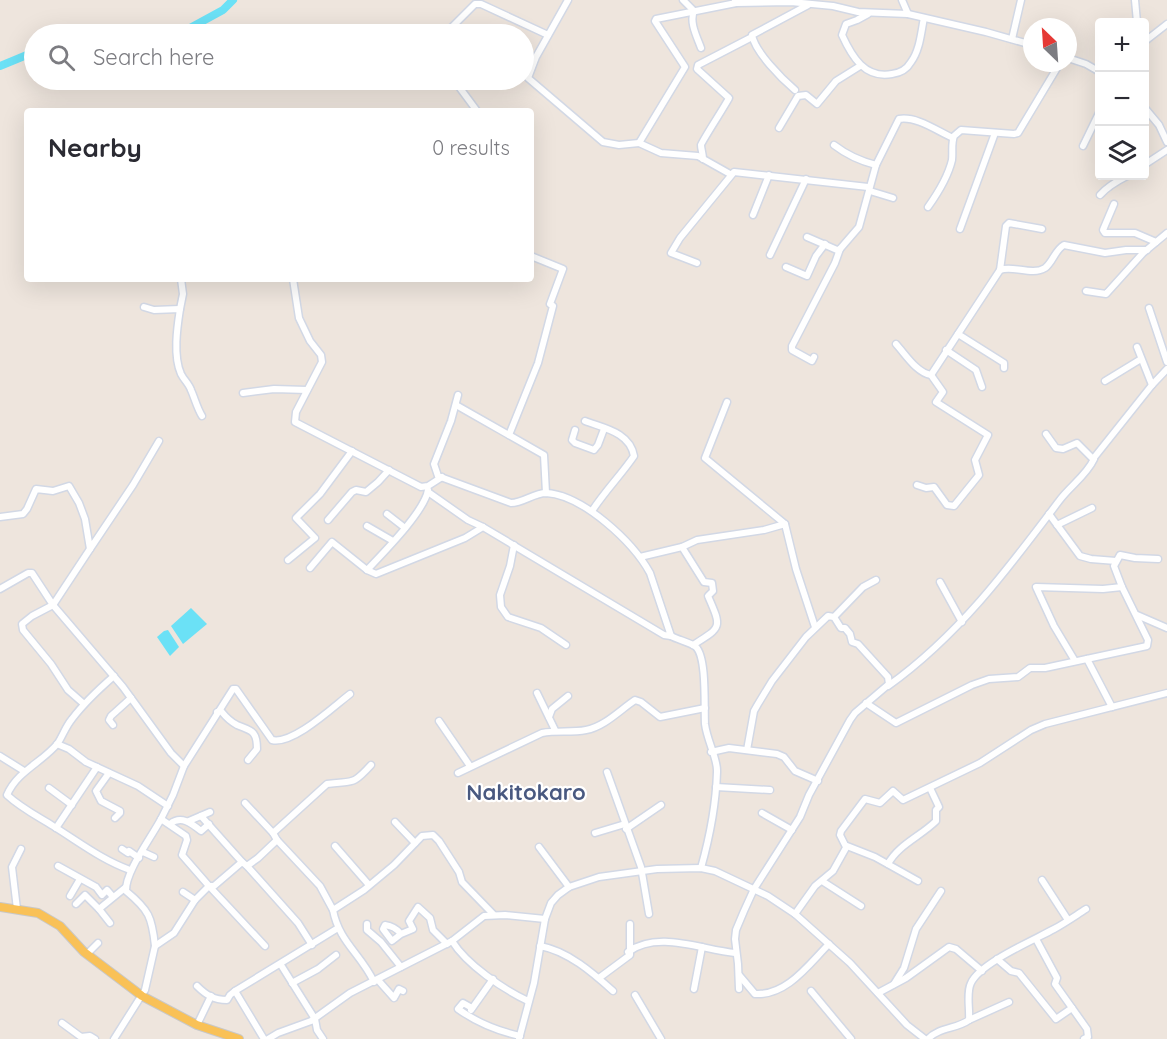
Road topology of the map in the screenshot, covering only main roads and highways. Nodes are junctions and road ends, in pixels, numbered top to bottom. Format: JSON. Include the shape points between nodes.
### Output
{"nodes":[{"id":1,"x":0,"y":907,"type":"edge"},
{"id":2,"x":239,"y":1039,"type":"edge"}],
"edges":[{"from":1,"to":2,"type":"main road","via":[[38,913],[60,926],[87,954],[142,996],[197,1025]]}]}
